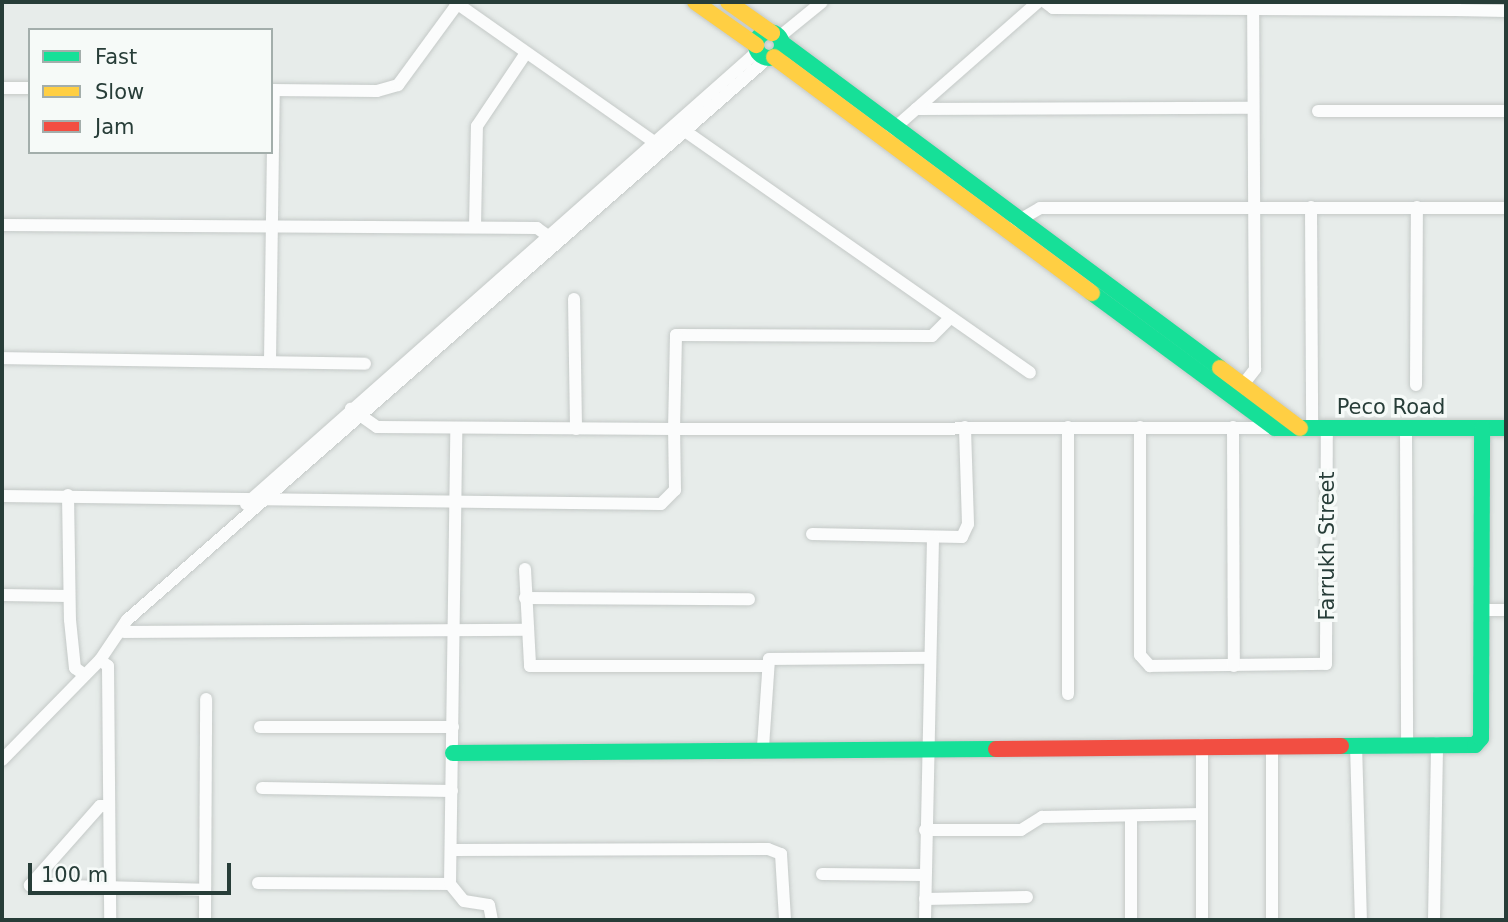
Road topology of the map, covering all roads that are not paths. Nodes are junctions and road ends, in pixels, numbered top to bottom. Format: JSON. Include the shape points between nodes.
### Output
{"nodes":[{"id":1,"x":695,"y":2,"type":"edge"},
{"id":2,"x":728,"y":2,"type":"edge"},
{"id":3,"x":822,"y":2,"type":"edge"},
{"id":4,"x":1038,"y":2,"type":"edge"},
{"id":5,"x":1045,"y":2,"type":"edge"},
{"id":6,"x":457,"y":3,"type":"edge"},
{"id":7,"x":1455,"y":6,"type":"edge"},
{"id":8,"x":1254,"y":10,"type":"junction"},
{"id":9,"x":1506,"y":11,"type":"edge"},
{"id":10,"x":770,"y":47,"type":"junction"},
{"id":11,"x":526,"y":53,"type":"junction"},
{"id":12,"x":2,"y":88,"type":"edge"},
{"id":13,"x":28,"y":88,"type":"edge"},
{"id":14,"x":273,"y":90,"type":"edge"},
{"id":15,"x":1253,"y":108,"type":"junction"},
{"id":16,"x":916,"y":109,"type":"junction"},
{"id":17,"x":1318,"y":111,"type":"dead end"},
{"id":18,"x":1506,"y":111,"type":"edge"},
{"id":19,"x":895,"y":127,"type":"junction"},
{"id":20,"x":685,"y":131,"type":"junction"},
{"id":21,"x":883,"y":138,"type":"junction"},
{"id":22,"x":660,"y":146,"type":"junction"},
{"id":23,"x":272,"y":154,"type":"edge"},
{"id":24,"x":1253,"y":206,"type":"junction"},
{"id":25,"x":1311,"y":207,"type":"junction"},
{"id":26,"x":1417,"y":207,"type":"junction"},
{"id":27,"x":1506,"y":208,"type":"edge"},
{"id":28,"x":272,"y":224,"type":"junction"},
{"id":29,"x":1014,"y":224,"type":"junction"},
{"id":30,"x":2,"y":225,"type":"edge"},
{"id":31,"x":475,"y":227,"type":"junction"},
{"id":32,"x":546,"y":234,"type":"junction"},
{"id":33,"x":557,"y":245,"type":"junction"},
{"id":34,"x":574,"y":299,"type":"dead end"},
{"id":35,"x":949,"y":319,"type":"junction"},
{"id":36,"x":2,"y":358,"type":"edge"},
{"id":37,"x":270,"y":360,"type":"junction"},
{"id":38,"x":365,"y":364,"type":"dead end"},
{"id":39,"x":1030,"y":373,"type":"dead end"},
{"id":40,"x":1416,"y":385,"type":"dead end"},
{"id":41,"x":1238,"y":390,"type":"junction"},
{"id":42,"x":351,"y":410,"type":"junction"},
{"id":43,"x":361,"y":420,"type":"junction"},
{"id":44,"x":965,"y":427,"type":"junction"},
{"id":45,"x":1069,"y":427,"type":"junction"},
{"id":46,"x":1140,"y":427,"type":"junction"},
{"id":47,"x":1233,"y":427,"type":"junction"},
{"id":48,"x":1275,"y":428,"type":"junction"},
{"id":49,"x":1313,"y":428,"type":"junction"},
{"id":50,"x":1406,"y":428,"type":"junction"},
{"id":51,"x":1482,"y":428,"type":"junction"},
{"id":52,"x":1506,"y":428,"type":"edge"},
{"id":53,"x":456,"y":429,"type":"junction"},
{"id":54,"x":576,"y":429,"type":"junction"},
{"id":55,"x":674,"y":429,"type":"junction"},
{"id":56,"x":68,"y":495,"type":"junction"},
{"id":57,"x":2,"y":496,"type":"edge"},
{"id":58,"x":247,"y":500,"type":"junction"},
{"id":59,"x":264,"y":500,"type":"junction"},
{"id":60,"x":453,"y":500,"type":"junction"},
{"id":61,"x":243,"y":514,"type":"junction"},
{"id":62,"x":812,"y":534,"type":"dead end"},
{"id":63,"x":933,"y":538,"type":"junction"},
{"id":64,"x":525,"y":569,"type":"dead end"},
{"id":65,"x":2,"y":594,"type":"edge"},
{"id":66,"x":69,"y":596,"type":"junction"},
{"id":67,"x":525,"y":598,"type":"junction"},
{"id":68,"x":749,"y":599,"type":"dead end"},
{"id":69,"x":1481,"y":610,"type":"junction"},
{"id":70,"x":1506,"y":610,"type":"edge"},
{"id":71,"x":455,"y":629,"type":"junction"},
{"id":72,"x":525,"y":630,"type":"junction"},
{"id":73,"x":124,"y":632,"type":"junction"},
{"id":74,"x":928,"y":658,"type":"junction"},
{"id":75,"x":100,"y":660,"type":"junction"},
{"id":76,"x":766,"y":666,"type":"junction"},
{"id":77,"x":1234,"y":666,"type":"junction"},
{"id":78,"x":85,"y":676,"type":"junction"},
{"id":79,"x":1068,"y":694,"type":"dead end"},
{"id":80,"x":206,"y":699,"type":"dead end"},
{"id":81,"x":260,"y":727,"type":"dead end"},
{"id":82,"x":453,"y":727,"type":"junction"},
{"id":83,"x":1437,"y":743,"type":"junction"},
{"id":84,"x":1356,"y":744,"type":"junction"},
{"id":85,"x":1407,"y":744,"type":"junction"},
{"id":86,"x":1272,"y":745,"type":"junction"},
{"id":87,"x":1202,"y":746,"type":"junction"},
{"id":88,"x":763,"y":747,"type":"dead end"},
{"id":89,"x":925,"y":750,"type":"junction"},
{"id":90,"x":453,"y":753,"type":"junction"},
{"id":91,"x":2,"y":760,"type":"edge"},
{"id":92,"x":262,"y":788,"type":"dead end"},
{"id":93,"x":452,"y":791,"type":"junction"},
{"id":94,"x":108,"y":806,"type":"junction"},
{"id":95,"x":1202,"y":814,"type":"junction"},
{"id":96,"x":1131,"y":816,"type":"junction"},
{"id":97,"x":925,"y":831,"type":"junction"},
{"id":98,"x":451,"y":850,"type":"junction"},
{"id":99,"x":822,"y":874,"type":"dead end"},
{"id":100,"x":925,"y":875,"type":"junction"},
{"id":101,"x":258,"y":883,"type":"dead end"},
{"id":102,"x":450,"y":884,"type":"junction"},
{"id":103,"x":110,"y":888,"type":"junction"},
{"id":104,"x":204,"y":890,"type":"junction"},
{"id":105,"x":1027,"y":897,"type":"dead end"},
{"id":106,"x":925,"y":899,"type":"junction"},
{"id":107,"x":110,"y":920,"type":"edge"},
{"id":108,"x":205,"y":920,"type":"edge"},
{"id":109,"x":492,"y":920,"type":"edge"},
{"id":110,"x":785,"y":920,"type":"edge"},
{"id":111,"x":925,"y":920,"type":"edge"},
{"id":112,"x":1131,"y":920,"type":"edge"},
{"id":113,"x":1202,"y":920,"type":"edge"},
{"id":114,"x":1272,"y":920,"type":"edge"},
{"id":115,"x":1361,"y":920,"type":"edge"},
{"id":116,"x":1434,"y":920,"type":"edge"}],
"edges":[{"from":1,"to":10,"type":"street"},
{"from":2,"to":10,"type":"street"},
{"from":3,"to":10,"type":"street"},
{"from":4,"to":16,"type":"street"},
{"from":5,"to":8,"type":"street","via":[[1053,8]]},
{"from":6,"to":11,"type":"street"},
{"from":6,"to":14,"type":"street","via":[[398,85],[377,91]]},
{"from":7,"to":8,"type":"street"},
{"from":7,"to":9,"type":"street"},
{"from":8,"to":15,"type":"street"},
{"from":10,"to":19,"type":"street"},
{"from":10,"to":20,"type":"street"},
{"from":10,"to":21,"type":"street"},
{"from":10,"to":22,"type":"street"},
{"from":11,"to":22,"type":"street"},
{"from":11,"to":31,"type":"street","via":[[477,127]]},
{"from":12,"to":13,"type":"street"},
{"from":15,"to":16,"type":"street"},
{"from":15,"to":24,"type":"street"},
{"from":16,"to":19,"type":"street"},
{"from":17,"to":18,"type":"street"},
{"from":19,"to":21,"type":"street"},
{"from":19,"to":29,"type":"street"},
{"from":20,"to":22,"type":"street"},
{"from":20,"to":35,"type":"street"},
{"from":21,"to":29,"type":"street"},
{"from":22,"to":32,"type":"street"},
{"from":22,"to":33,"type":"street"},
{"from":23,"to":28,"type":"street"},
{"from":24,"to":25,"type":"street"},
{"from":24,"to":29,"type":"street","via":[[1040,208]]},
{"from":24,"to":41,"type":"street","via":[[1255,369]]},
{"from":25,"to":26,"type":"street"},
{"from":25,"to":49,"type":"street","name":"Farrukh Street"},
{"from":26,"to":27,"type":"street"},
{"from":26,"to":40,"type":"street"},
{"from":28,"to":30,"type":"street"},
{"from":28,"to":31,"type":"street"},
{"from":28,"to":37,"type":"street"},
{"from":29,"to":41,"type":"street"},
{"from":31,"to":32,"type":"street","via":[[537,228]]},
{"from":32,"to":33,"type":"street"},
{"from":32,"to":42,"type":"street"},
{"from":33,"to":43,"type":"street"},
{"from":34,"to":54,"type":"street"},
{"from":35,"to":39,"type":"street"},
{"from":35,"to":55,"type":"street","via":[[932,336],[676,335]]},
{"from":36,"to":37,"type":"street"},
{"from":37,"to":38,"type":"street"},
{"from":41,"to":48,"type":"street"},
{"from":41,"to":49,"type":"street"},
{"from":42,"to":43,"type":"street"},
{"from":42,"to":58,"type":"street"},
{"from":43,"to":53,"type":"street","via":[[377,426]]},
{"from":43,"to":59,"type":"street"},
{"from":44,"to":45,"type":"street"},
{"from":44,"to":55,"type":"street"},
{"from":44,"to":63,"type":"street","via":[[967,533]]},
{"from":45,"to":46,"type":"street"},
{"from":45,"to":79,"type":"street"},
{"from":46,"to":47,"type":"street"},
{"from":46,"to":77,"type":"street","via":[[1141,662]]},
{"from":47,"to":48,"type":"street"},
{"from":47,"to":77,"type":"street"},
{"from":48,"to":49,"type":"street","name":"Peco Road"},
{"from":49,"to":50,"type":"street","name":"Peco Road"},
{"from":49,"to":77,"type":"street","name":"Farrukh Street","via":[[1326,664]]},
{"from":50,"to":51,"type":"street","name":"Peco Road"},
{"from":50,"to":85,"type":"street"},
{"from":51,"to":52,"type":"street","name":"Peco Road"},
{"from":51,"to":69,"type":"street"},
{"from":53,"to":54,"type":"street"},
{"from":53,"to":60,"type":"street"},
{"from":54,"to":55,"type":"street"},
{"from":55,"to":60,"type":"street","via":[[675,490],[661,503]]},
{"from":56,"to":57,"type":"street"},
{"from":56,"to":58,"type":"street"},
{"from":56,"to":66,"type":"street"},
{"from":58,"to":59,"type":"street"},
{"from":58,"to":61,"type":"street"},
{"from":59,"to":60,"type":"street"},
{"from":59,"to":61,"type":"street"},
{"from":60,"to":71,"type":"street"},
{"from":61,"to":73,"type":"street","via":[[127,620]]},
{"from":62,"to":63,"type":"street"},
{"from":63,"to":74,"type":"street"},
{"from":64,"to":67,"type":"street"},
{"from":65,"to":66,"type":"street"},
{"from":66,"to":78,"type":"street","via":[[75,668]]},
{"from":67,"to":68,"type":"street"},
{"from":67,"to":72,"type":"street"},
{"from":69,"to":70,"type":"street"},
{"from":69,"to":83,"type":"street","via":[[1481,738],[1475,745]]},
{"from":71,"to":72,"type":"street"},
{"from":71,"to":73,"type":"street"},
{"from":71,"to":82,"type":"street"},
{"from":72,"to":76,"type":"street","via":[[530,666]]},
{"from":73,"to":75,"type":"street"},
{"from":74,"to":76,"type":"street","via":[[774,657]]},
{"from":74,"to":89,"type":"street"},
{"from":75,"to":78,"type":"street"},
{"from":75,"to":94,"type":"street","via":[[108,666]]},
{"from":76,"to":88,"type":"street"},
{"from":78,"to":91,"type":"street"},
{"from":80,"to":104,"type":"street"},
{"from":81,"to":82,"type":"street"},
{"from":82,"to":90,"type":"street"},
{"from":83,"to":85,"type":"street"},
{"from":83,"to":116,"type":"street"},
{"from":84,"to":85,"type":"street"},
{"from":84,"to":86,"type":"street"},
{"from":84,"to":115,"type":"street"},
{"from":86,"to":87,"type":"street"},
{"from":86,"to":114,"type":"street"},
{"from":87,"to":89,"type":"street"},
{"from":87,"to":95,"type":"street"},
{"from":89,"to":90,"type":"street"},
{"from":89,"to":97,"type":"street"},
{"from":90,"to":93,"type":"street"},
{"from":92,"to":93,"type":"street"},
{"from":93,"to":98,"type":"street"},
{"from":94,"to":103,"type":"street"},
{"from":94,"to":103,"type":"street","via":[[100,806],[30,886]]},
{"from":95,"to":96,"type":"street"},
{"from":95,"to":113,"type":"street"},
{"from":96,"to":97,"type":"street","via":[[1042,817],[1021,830]]},
{"from":96,"to":112,"type":"street"},
{"from":97,"to":100,"type":"street"},
{"from":98,"to":102,"type":"street"},
{"from":98,"to":110,"type":"street","via":[[768,849],[781,854]]},
{"from":99,"to":100,"type":"street"},
{"from":100,"to":106,"type":"street"},
{"from":101,"to":102,"type":"street"},
{"from":102,"to":109,"type":"street","via":[[464,901],[489,905]]},
{"from":103,"to":104,"type":"street"},
{"from":103,"to":107,"type":"street"},
{"from":104,"to":108,"type":"street"},
{"from":105,"to":106,"type":"street"},
{"from":106,"to":111,"type":"street"}]}
